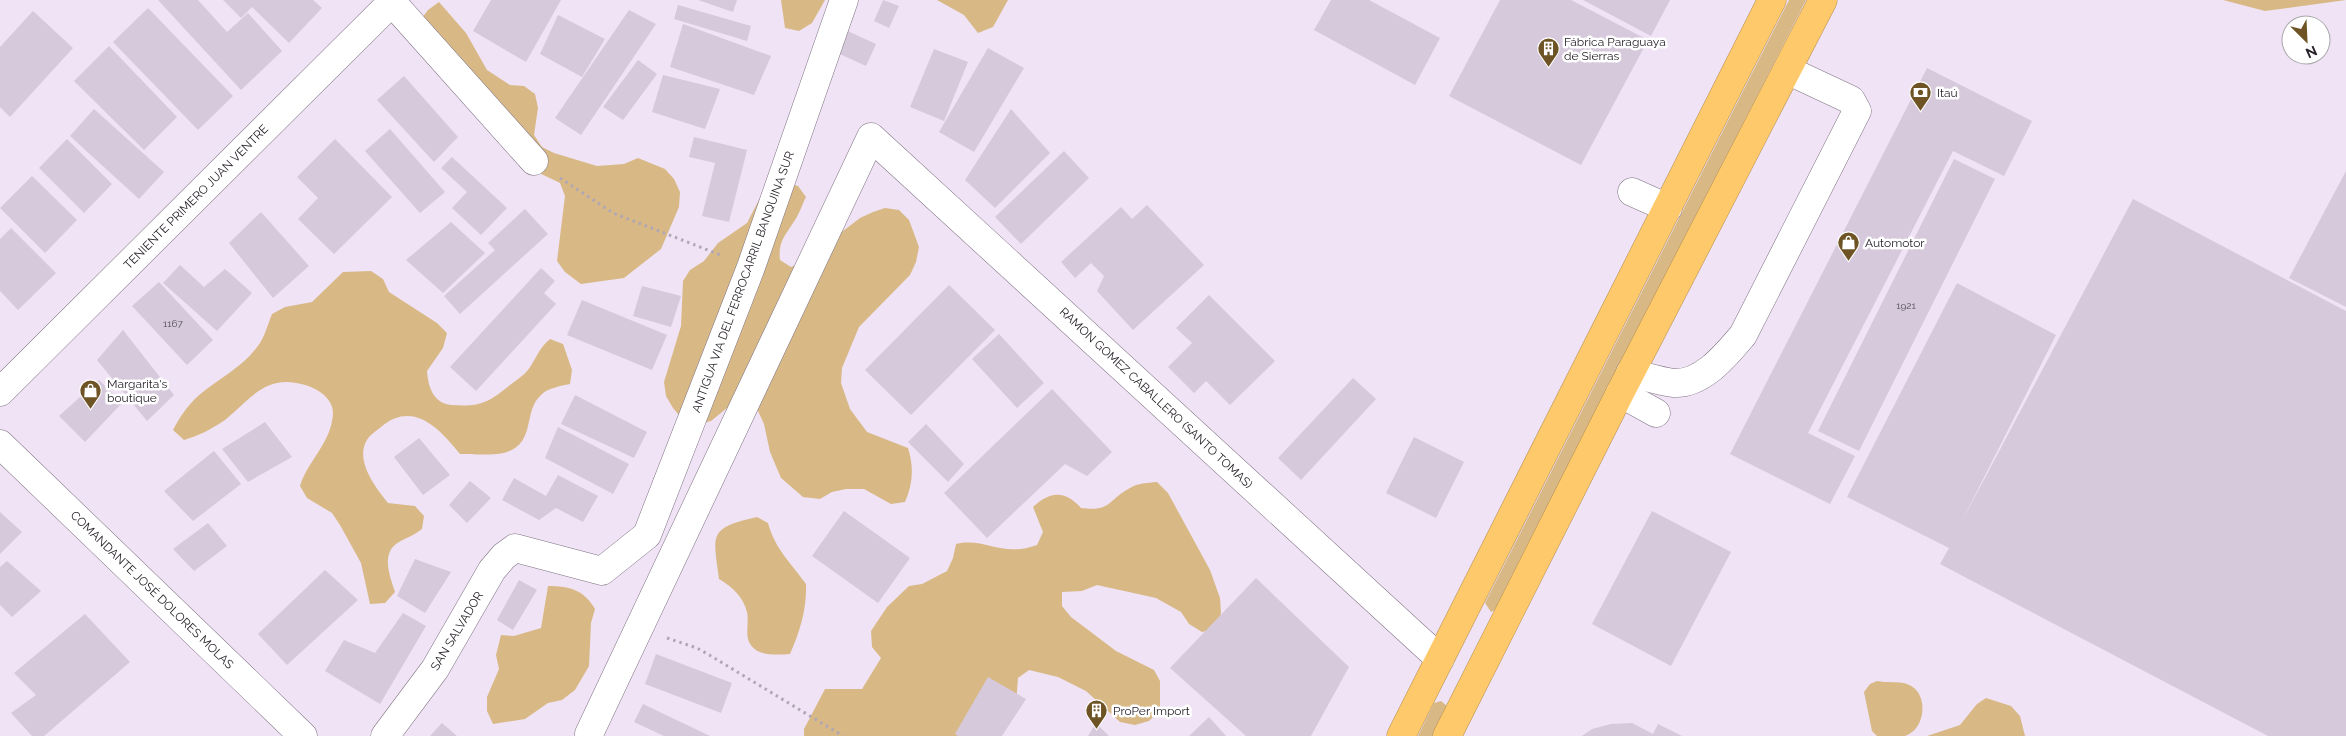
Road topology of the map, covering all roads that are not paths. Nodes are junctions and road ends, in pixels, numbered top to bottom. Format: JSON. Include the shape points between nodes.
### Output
{"nodes":[{"id":1,"x":844,"y":0,"type":"edge"},
{"id":2,"x":1772,"y":0,"type":"edge"},
{"id":3,"x":1823,"y":0,"type":"edge"},
{"id":4,"x":391,"y":1,"type":"edge"},
{"id":5,"x":1787,"y":70,"type":"junction"},
{"id":6,"x":534,"y":161,"type":"road end"},
{"id":7,"x":1632,"y":192,"type":"dead end"},
{"id":8,"x":1668,"y":208,"type":"junction"},
{"id":9,"x":1584,"y":374,"type":"junction"},
{"id":10,"x":1625,"y":383,"type":"junction"},
{"id":11,"x":0,"y":392,"type":"edge"},
{"id":12,"x":1656,"y":413,"type":"dead end"},
{"id":13,"x":0,"y":444,"type":"edge"},
{"id":14,"x":539,"y":554,"type":"joint"},
{"id":15,"x":1440,"y":659,"type":"junction"},
{"id":16,"x":590,"y":734,"type":"dead end"},
{"id":17,"x":303,"y":736,"type":"edge"},
{"id":18,"x":385,"y":736,"type":"edge"},
{"id":19,"x":1401,"y":736,"type":"edge"},
{"id":20,"x":1447,"y":736,"type":"edge"}],
"edges":[{"from":1,"to":14,"type":"street","name":"ANTIGUA VIA DEL FERROCARRIL BANQUINA SUR","via":[[751,267],[647,535],[602,571]]},
{"from":2,"to":8,"type":"highway"},
{"from":3,"to":5,"type":"highway"},
{"from":4,"to":6,"type":"street"},
{"from":4,"to":11,"type":"street","name":"TENIENTE PRIMERO JUAN VENTRE"},
{"from":5,"to":10,"type":"highway"},
{"from":5,"to":10,"type":"street","via":[[1850,100],[1857,111],[1747,326],[1723,359],[1698,377],[1674,383]]},
{"from":7,"to":8,"type":"street"},
{"from":8,"to":9,"type":"highway"},
{"from":9,"to":10,"type":"highway"},
{"from":9,"to":15,"type":"highway"},
{"from":10,"to":12,"type":"street"},
{"from":10,"to":20,"type":"highway"},
{"from":13,"to":17,"type":"street","name":"COMANDANTE JOSÉ DOLORES MOLAS"},
{"from":14,"to":18,"type":"street","name":"SAN SALVADOR","via":[[516,548],[492,570],[435,669]]},
{"from":15,"to":16,"type":"street","name":"RAMON GOMEZ CABALLERO (SANTO TOMAS)","via":[[871,137]]},
{"from":15,"to":19,"type":"highway"}]}
